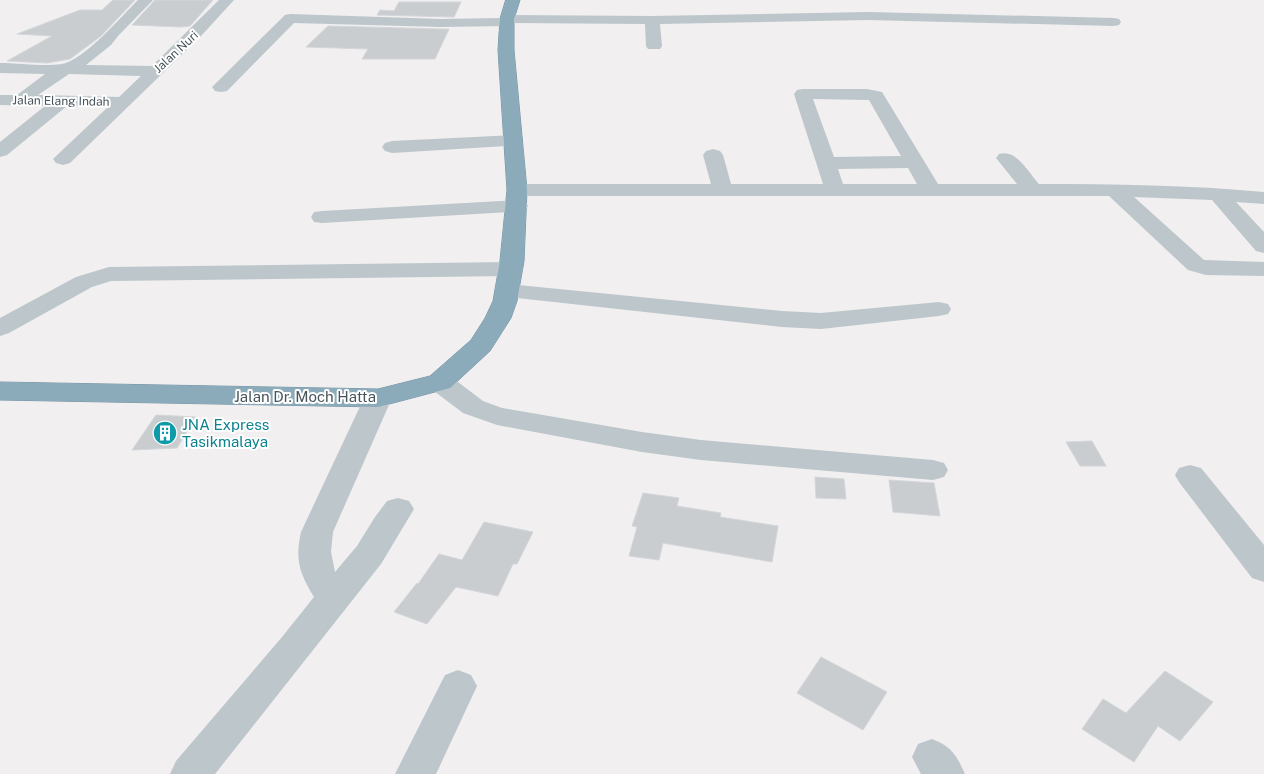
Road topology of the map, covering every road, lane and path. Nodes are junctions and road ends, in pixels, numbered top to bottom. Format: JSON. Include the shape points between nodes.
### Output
{"nodes":[{"id":1,"x":146,"y":0,"type":"edge"},
{"id":2,"x":227,"y":0,"type":"edge"},
{"id":3,"x":935,"y":6,"type":"dead end"},
{"id":4,"x":509,"y":14,"type":"edge"},
{"id":5,"x":945,"y":17,"type":"junction"},
{"id":6,"x":652,"y":20,"type":"junction"},
{"id":7,"x":1114,"y":22,"type":"dead end"},
{"id":8,"x":654,"y":46,"type":"dead end"},
{"id":9,"x":0,"y":68,"type":"edge"},
{"id":10,"x":71,"y":68,"type":"junction"},
{"id":11,"x":155,"y":71,"type":"junction"},
{"id":12,"x":221,"y":87,"type":"dead end"},
{"id":13,"x":0,"y":100,"type":"edge"},
{"id":14,"x":20,"y":100,"type":"junction"},
{"id":15,"x":64,"y":100,"type":"junction"},
{"id":16,"x":122,"y":102,"type":"junction"},
{"id":17,"x":513,"y":141,"type":"junction"},
{"id":18,"x":392,"y":147,"type":"dead end"},
{"id":19,"x":0,"y":151,"type":"edge"},
{"id":20,"x":713,"y":155,"type":"dead end"},
{"id":21,"x":1006,"y":158,"type":"dead end"},
{"id":22,"x":63,"y":159,"type":"dead end"},
{"id":23,"x":825,"y":162,"type":"junction"},
{"id":24,"x":913,"y":162,"type":"junction"},
{"id":25,"x":722,"y":190,"type":"junction"},
{"id":26,"x":835,"y":190,"type":"junction"},
{"id":27,"x":931,"y":190,"type":"junction"},
{"id":28,"x":1032,"y":190,"type":"junction"},
{"id":29,"x":1114,"y":190,"type":"junction"},
{"id":30,"x":1218,"y":194,"type":"junction"},
{"id":31,"x":517,"y":198,"type":"junction"},
{"id":32,"x":1264,"y":198,"type":"edge"},
{"id":33,"x":322,"y":217,"type":"dead end"},
{"id":34,"x":1264,"y":246,"type":"edge"},
{"id":35,"x":1264,"y":269,"type":"edge"},
{"id":36,"x":509,"y":280,"type":"junction"},
{"id":37,"x":938,"y":309,"type":"dead end"},
{"id":38,"x":0,"y":328,"type":"edge"},
{"id":39,"x":440,"y":382,"type":"junction"},
{"id":40,"x":0,"y":391,"type":"edge"},
{"id":41,"x":378,"y":398,"type":"junction"},
{"id":42,"x":933,"y":470,"type":"dead end"},
{"id":43,"x":1190,"y":475,"type":"dead end"},
{"id":44,"x":398,"y":509,"type":"dead end"},
{"id":45,"x":1264,"y":569,"type":"edge"},
{"id":46,"x":333,"y":598,"type":"junction"},
{"id":47,"x":458,"y":686,"type":"dead end"},
{"id":48,"x":190,"y":774,"type":"edge"},
{"id":49,"x":415,"y":774,"type":"edge"}],
"edges":[{"from":1,"to":10,"type":"street","via":[[106,42]]},
{"from":2,"to":11,"type":"street","name":"Jalan Nuri"},
{"from":3,"to":5,"type":"street"},
{"from":4,"to":6,"type":"street"},
{"from":4,"to":12,"type":"street","via":[[441,23],[290,18]]},
{"from":4,"to":17,"type":"highway","name":"Jalan Dr. Moch Hatta","via":[[506,50]]},
{"from":5,"to":6,"type":"street","via":[[781,16]]},
{"from":5,"to":7,"type":"street"},
{"from":6,"to":8,"type":"street"},
{"from":9,"to":10,"type":"street"},
{"from":10,"to":11,"type":"street"},
{"from":10,"to":14,"type":"street","via":[[50,78]]},
{"from":11,"to":16,"type":"street","name":"Jalan Nuri"},
{"from":13,"to":14,"type":"street","name":"Jalan Elang Indah"},
{"from":14,"to":15,"type":"street","name":"Jalan Elang Indah"},
{"from":15,"to":16,"type":"street","name":"Jalan Elang Indah"},
{"from":15,"to":19,"type":"street"},
{"from":16,"to":22,"type":"street","name":"Jalan Nuri"},
{"from":17,"to":18,"type":"street"},
{"from":17,"to":31,"type":"highway","name":"Jalan Dr. Moch Hatta"},
{"from":20,"to":25,"type":"street"},
{"from":21,"to":28,"type":"street"},
{"from":23,"to":24,"type":"street"},
{"from":23,"to":24,"type":"street","via":[[803,94],[874,95]]},
{"from":23,"to":26,"type":"street"},
{"from":24,"to":27,"type":"street"},
{"from":25,"to":26,"type":"street"},
{"from":25,"to":31,"type":"street"},
{"from":26,"to":27,"type":"street"},
{"from":27,"to":28,"type":"street"},
{"from":28,"to":29,"type":"street"},
{"from":29,"to":30,"type":"street"},
{"from":29,"to":35,"type":"street","via":[[1196,265]]},
{"from":30,"to":32,"type":"street"},
{"from":30,"to":34,"type":"street"},
{"from":31,"to":33,"type":"street"},
{"from":31,"to":36,"type":"highway","name":"Jalan Dr. Moch Hatta"},
{"from":36,"to":37,"type":"street","via":[[646,306],[782,319],[821,321]]},
{"from":36,"to":38,"type":"street","via":[[110,274],[84,282]]},
{"from":36,"to":39,"type":"highway","name":"Jalan Dr. Moch Hatta","via":[[498,318],[481,345]]},
{"from":39,"to":41,"type":"highway","name":"Jalan Dr. Moch Hatta"},
{"from":39,"to":42,"type":"street","via":[[473,407],[497,416],[622,439],[701,450]]},
{"from":40,"to":41,"type":"highway","name":"Jalan Dr. Moch Hatta"},
{"from":41,"to":46,"type":"street","via":[[317,532],[312,553],[314,566]]},
{"from":43,"to":45,"type":"street"},
{"from":44,"to":46,"type":"street","via":[[369,555]]},
{"from":46,"to":48,"type":"street"},
{"from":47,"to":49,"type":"street"}]}
